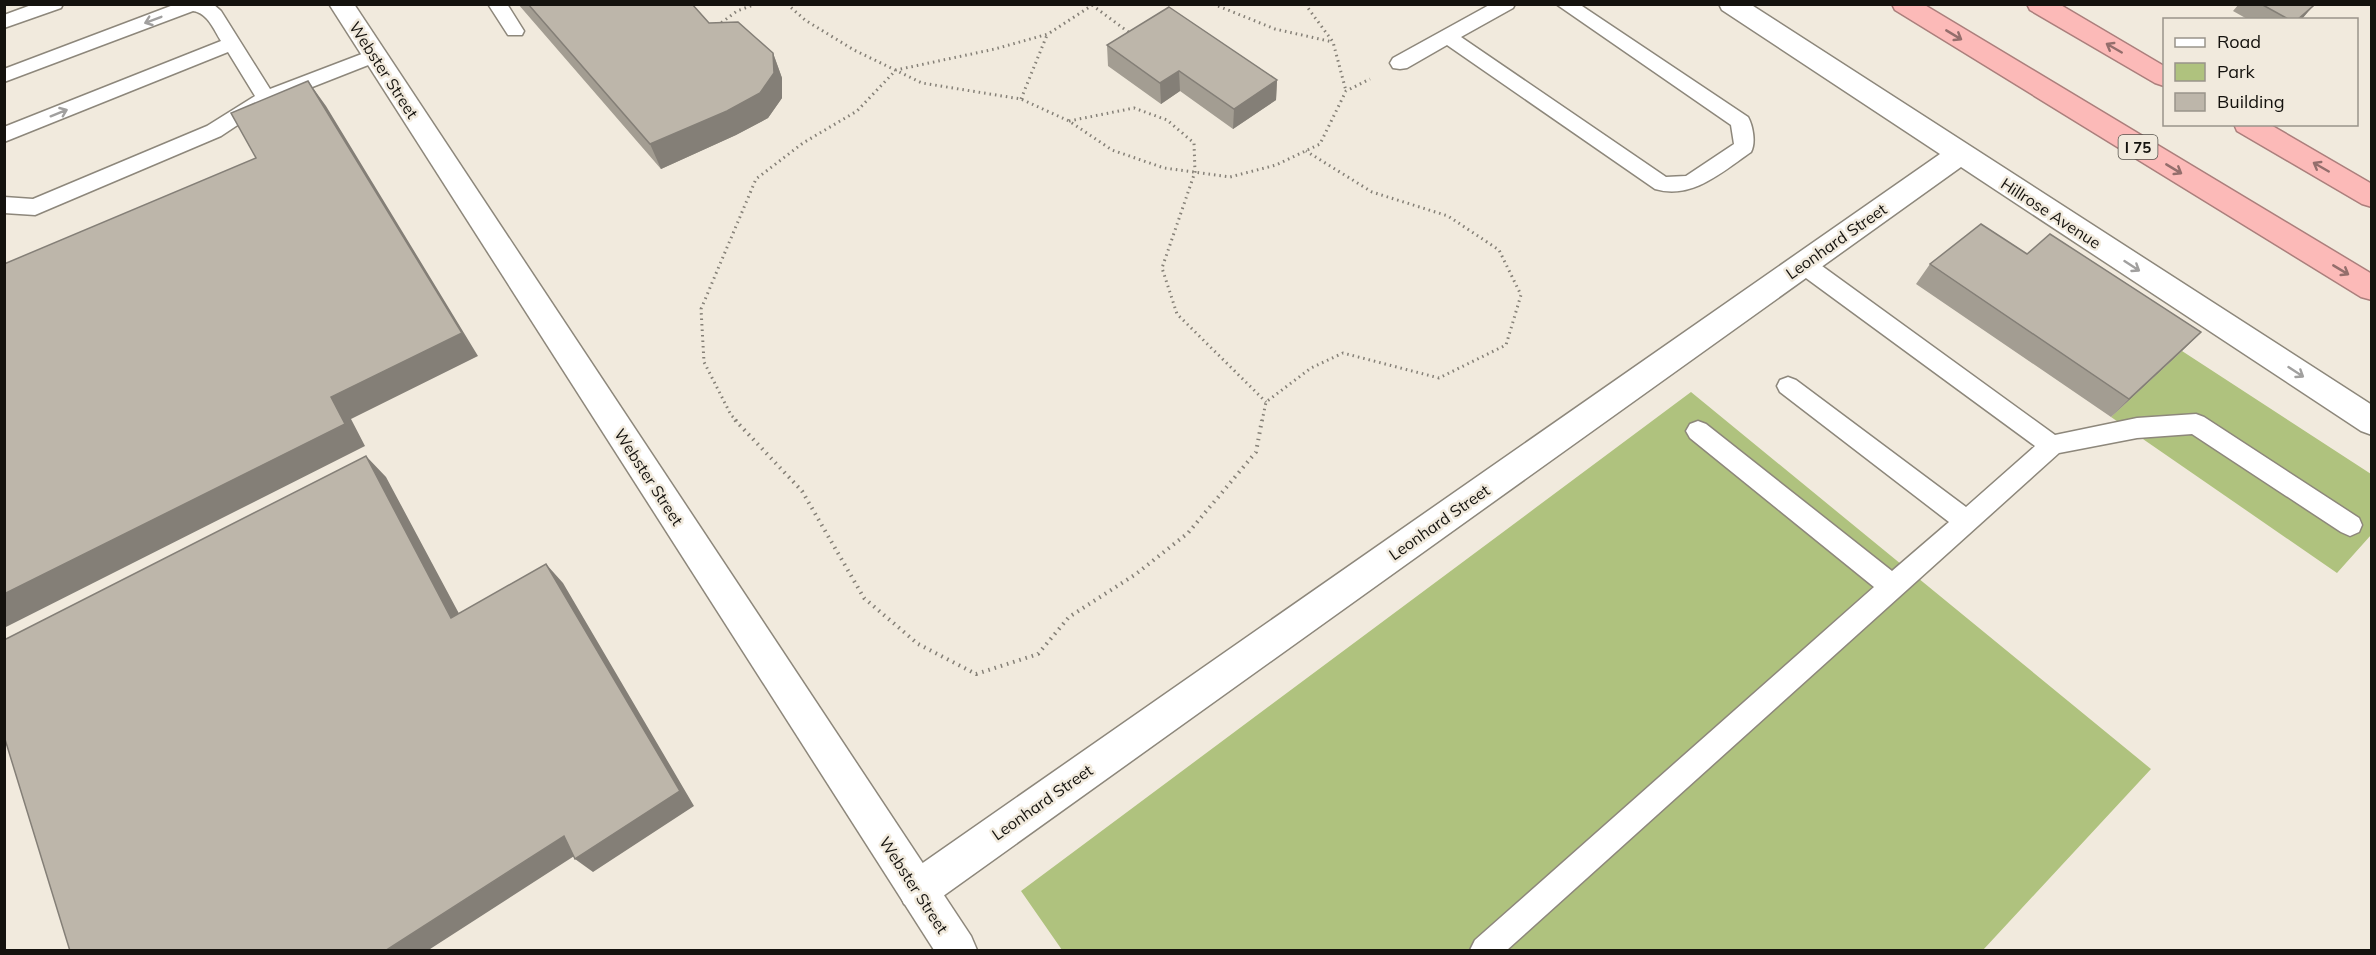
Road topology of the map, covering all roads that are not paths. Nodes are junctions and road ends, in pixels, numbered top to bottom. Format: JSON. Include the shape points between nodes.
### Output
{"nodes":[{"id":1,"x":54,"y":4,"type":"edge"},
{"id":2,"x":341,"y":4,"type":"edge"},
{"id":3,"x":496,"y":4,"type":"edge"},
{"id":4,"x":1506,"y":4,"type":"edge"},
{"id":5,"x":1565,"y":4,"type":"edge"},
{"id":6,"x":1731,"y":4,"type":"edge"},
{"id":7,"x":1904,"y":4,"type":"edge"},
{"id":8,"x":2039,"y":4,"type":"edge"},
{"id":9,"x":4,"y":22,"type":"edge"},
{"id":10,"x":516,"y":31,"type":"dead end"},
{"id":11,"x":1448,"y":37,"type":"junction"},
{"id":12,"x":231,"y":44,"type":"junction"},
{"id":13,"x":374,"y":56,"type":"junction"},
{"id":14,"x":1400,"y":63,"type":"dead end"},
{"id":15,"x":4,"y":76,"type":"edge"},
{"id":16,"x":2163,"y":76,"type":"edge"},
{"id":17,"x":266,"y":98,"type":"junction"},
{"id":18,"x":2250,"y":126,"type":"edge"},
{"id":19,"x":4,"y":135,"type":"edge"},
{"id":20,"x":1960,"y":154,"type":"junction"},
{"id":21,"x":2372,"y":197,"type":"edge"},
{"id":22,"x":4,"y":205,"type":"edge"},
{"id":23,"x":1803,"y":264,"type":"junction"},
{"id":24,"x":2372,"y":289,"type":"edge"},
{"id":25,"x":1788,"y":386,"type":"dead end"},
{"id":26,"x":2372,"y":422,"type":"edge"},
{"id":27,"x":1698,"y":431,"type":"dead end"},
{"id":28,"x":2052,"y":445,"type":"junction"},
{"id":29,"x":1966,"y":522,"type":"junction"},
{"id":30,"x":2350,"y":525,"type":"dead end"},
{"id":31,"x":1893,"y":587,"type":"junction"},
{"id":32,"x":918,"y":890,"type":"junction"},
{"id":33,"x":954,"y":950,"type":"edge"},
{"id":34,"x":1485,"y":951,"type":"edge"}],
"edges":[{"from":1,"to":9,"type":"lane"},
{"from":2,"to":13,"type":"street","name":"Webster Street"},
{"from":3,"to":10,"type":"lane"},
{"from":4,"to":11,"type":"lane"},
{"from":5,"to":11,"type":"lane","via":[[1741,122],[1744,147],[1690,183],[1662,184]]},
{"from":6,"to":20,"type":"street","name":"Hillrose Avenue"},
{"from":7,"to":24,"type":"highway","number":"I 75","one_way":true},
{"from":16,"to":8,"type":"highway","one_way":true},
{"from":11,"to":14,"type":"lane"},
{"from":12,"to":15,"type":"lane","one_way":true,"via":[[214,15],[205,7],[192,5]]},
{"from":12,"to":17,"type":"lane"},
{"from":19,"to":12,"type":"lane","one_way":true},
{"from":13,"to":17,"type":"lane"},
{"from":13,"to":32,"type":"street","name":"Webster Street"},
{"from":17,"to":22,"type":"lane","via":[[214,131],[35,207]]},
{"from":21,"to":18,"type":"highway","one_way":true},
{"from":20,"to":23,"type":"street","name":"Leonhard Street"},
{"from":20,"to":26,"type":"street","name":"Hillrose Avenue","one_way":true},
{"from":23,"to":28,"type":"lane"},
{"from":23,"to":32,"type":"street","name":"Leonhard Street"},
{"from":25,"to":29,"type":"lane"},
{"from":27,"to":31,"type":"lane"},
{"from":28,"to":29,"type":"lane"},
{"from":28,"to":30,"type":"lane","via":[[2137,428],[2196,424]]},
{"from":29,"to":31,"type":"lane"},
{"from":31,"to":34,"type":"lane"},
{"from":32,"to":33,"type":"street","name":"Webster Street"}]}
